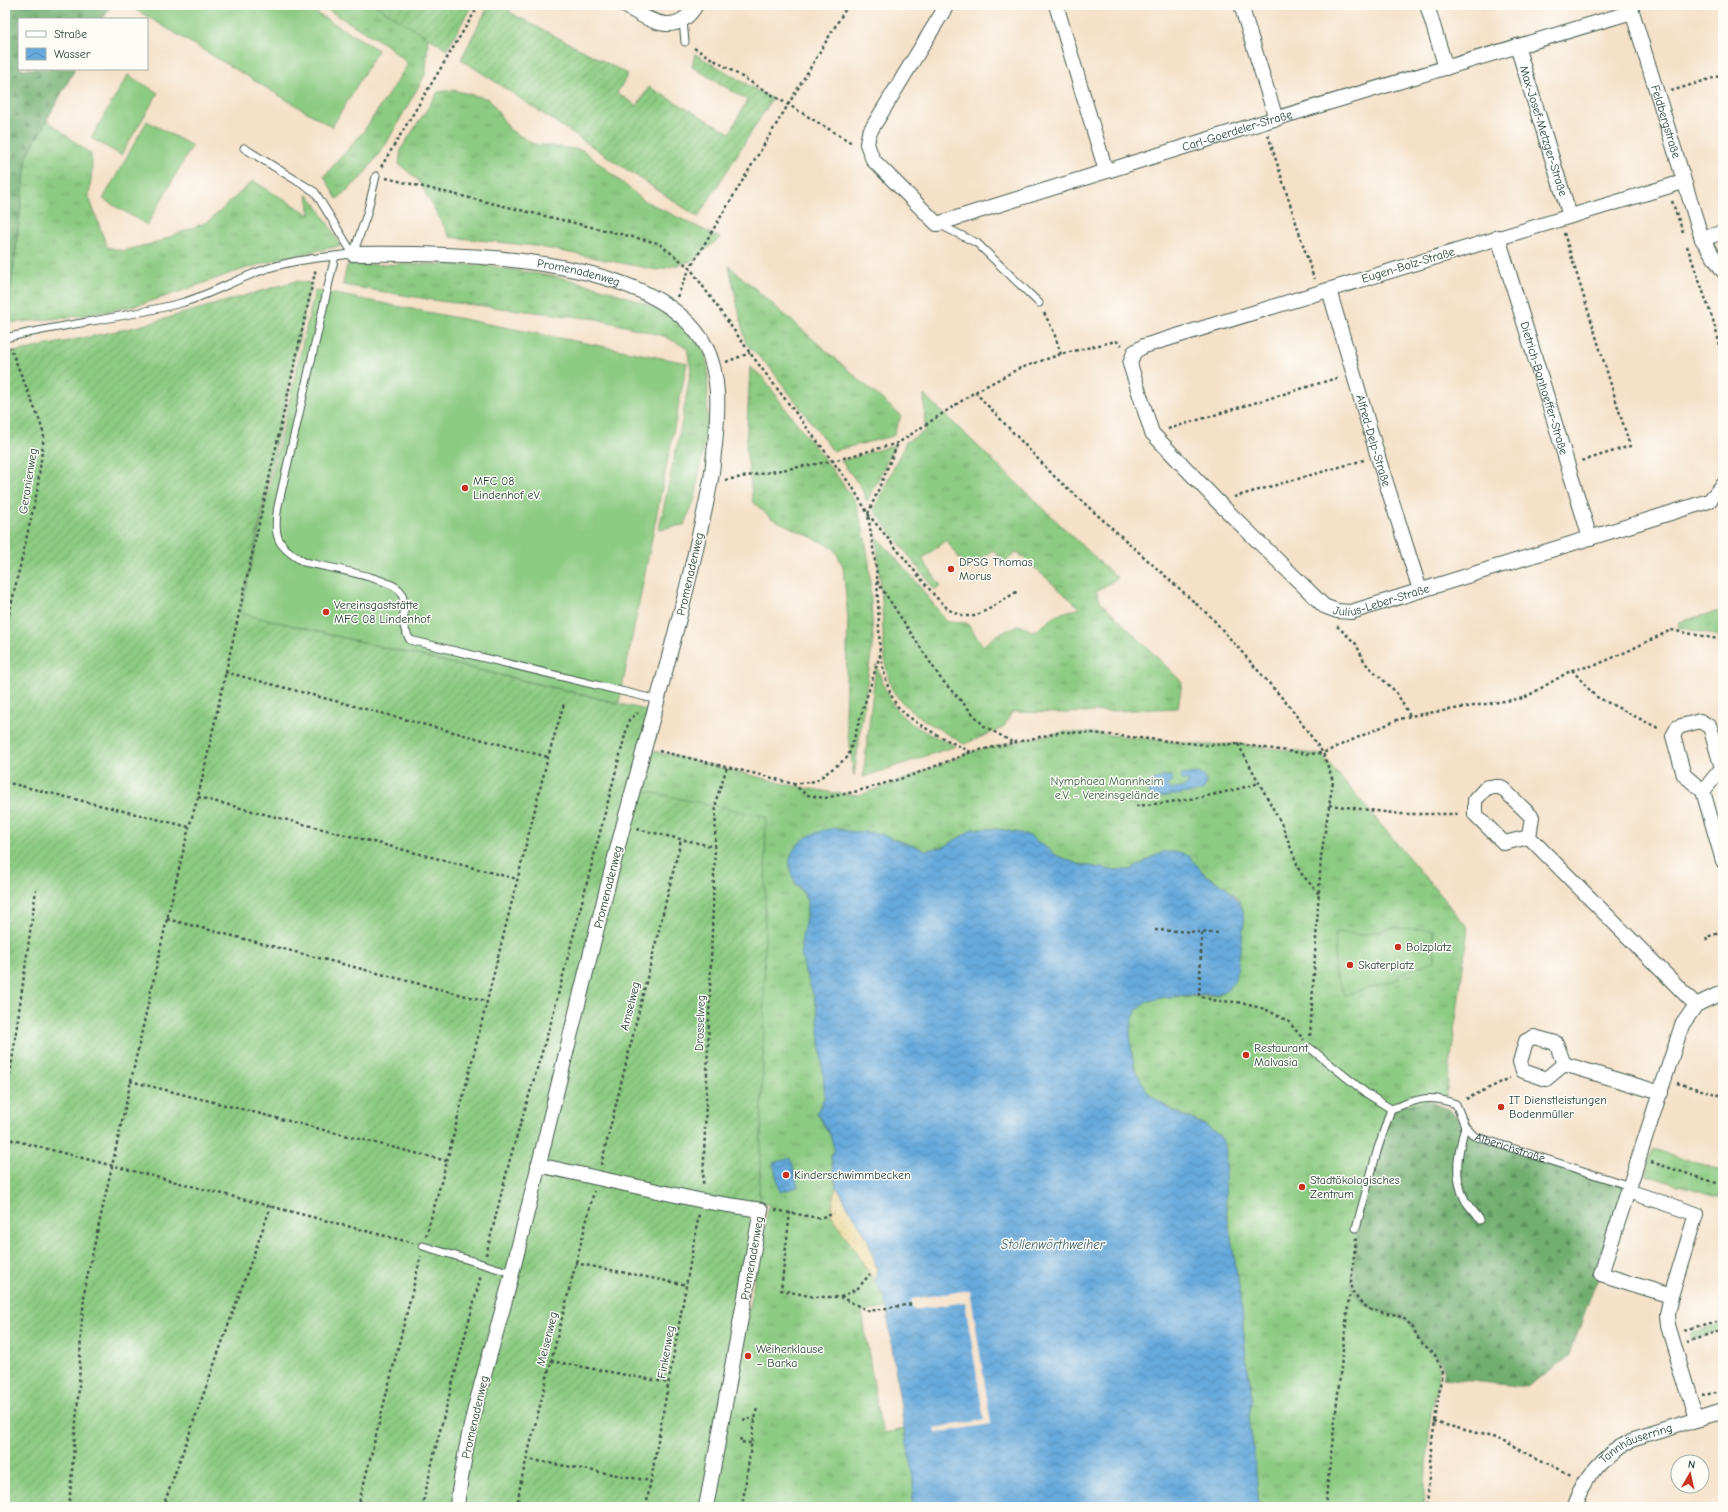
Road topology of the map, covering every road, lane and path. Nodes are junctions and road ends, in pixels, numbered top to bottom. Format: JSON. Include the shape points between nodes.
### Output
{"nodes":[{"id":1,"x":479,"y":5,"type":"edge"},
{"id":2,"x":624,"y":5,"type":"edge"},
{"id":3,"x":696,"y":5,"type":"edge"},
{"id":4,"x":848,"y":5,"type":"edge"},
{"id":5,"x":947,"y":5,"type":"edge"},
{"id":6,"x":1056,"y":5,"type":"edge"},
{"id":7,"x":1241,"y":5,"type":"edge"},
{"id":8,"x":1427,"y":5,"type":"edge"},
{"id":9,"x":1631,"y":8,"type":"edge"},
{"id":10,"x":683,"y":21,"type":"junction"},
{"id":11,"x":685,"y":42,"type":"joint"},
{"id":12,"x":1517,"y":46,"type":"junction"},
{"id":13,"x":1446,"y":68,"type":"junction"},
{"id":14,"x":1723,"y":75,"type":"edge"},
{"id":15,"x":1657,"y":95,"type":"junction"},
{"id":16,"x":789,"y":105,"type":"junction"},
{"id":17,"x":1270,"y":120,"type":"junction"},
{"id":18,"x":244,"y":148,"type":"dead end"},
{"id":19,"x":869,"y":154,"type":"junction"},
{"id":20,"x":1106,"y":171,"type":"junction"},
{"id":21,"x":376,"y":176,"type":"joint"},
{"id":22,"x":1683,"y":182,"type":"junction"},
{"id":23,"x":1667,"y":187,"type":"junction"},
{"id":24,"x":1565,"y":218,"type":"junction"},
{"id":25,"x":937,"y":224,"type":"junction"},
{"id":26,"x":1723,"y":232,"type":"edge"},
{"id":27,"x":1498,"y":237,"type":"junction"},
{"id":28,"x":1702,"y":239,"type":"junction"},
{"id":29,"x":353,"y":254,"type":"junction"},
{"id":30,"x":335,"y":256,"type":"junction"},
{"id":31,"x":318,"y":258,"type":"junction"},
{"id":32,"x":1723,"y":271,"type":"edge"},
{"id":33,"x":1324,"y":291,"type":"junction"},
{"id":34,"x":1039,"y":303,"type":"joint"},
{"id":35,"x":673,"y":308,"type":"junction"},
{"id":36,"x":6,"y":337,"type":"edge"},
{"id":37,"x":1134,"y":352,"type":"junction"},
{"id":38,"x":1722,"y":352,"type":"edge"},
{"id":39,"x":750,"y":353,"type":"dead end"},
{"id":40,"x":1061,"y":354,"type":"junction"},
{"id":41,"x":1723,"y":356,"type":"edge"},
{"id":42,"x":713,"y":368,"type":"junction"},
{"id":43,"x":1354,"y":373,"type":"junction"},
{"id":44,"x":975,"y":392,"type":"junction"},
{"id":45,"x":1152,"y":433,"type":"junction"},
{"id":46,"x":898,"y":443,"type":"junction"},
{"id":47,"x":1378,"y":456,"type":"junction"},
{"id":48,"x":833,"y":461,"type":"junction"},
{"id":49,"x":1568,"y":465,"type":"junction"},
{"id":50,"x":711,"y":482,"type":"junction"},
{"id":51,"x":1723,"y":485,"type":"edge"},
{"id":52,"x":1218,"y":502,"type":"junction"},
{"id":53,"x":868,"y":514,"type":"junction"},
{"id":54,"x":1590,"y":538,"type":"junction"},
{"id":55,"x":877,"y":580,"type":"junction"},
{"id":56,"x":1420,"y":590,"type":"junction"},
{"id":57,"x":1018,"y":591,"type":"dead end"},
{"id":58,"x":1338,"y":611,"type":"junction"},
{"id":59,"x":5,"y":632,"type":"edge"},
{"id":60,"x":1723,"y":640,"type":"edge"},
{"id":61,"x":880,"y":655,"type":"junction"},
{"id":62,"x":1572,"y":670,"type":"junction"},
{"id":63,"x":225,"y":672,"type":"junction"},
{"id":64,"x":658,"y":700,"type":"junction"},
{"id":65,"x":564,"y":704,"type":"dead end"},
{"id":66,"x":1410,"y":716,"type":"junction"},
{"id":67,"x":1673,"y":736,"type":"junction"},
{"id":68,"x":1014,"y":743,"type":"junction"},
{"id":69,"x":1238,"y":744,"type":"junction"},
{"id":70,"x":645,"y":748,"type":"junction"},
{"id":71,"x":971,"y":752,"type":"junction"},
{"id":72,"x":1323,"y":753,"type":"junction"},
{"id":73,"x":548,"y":757,"type":"junction"},
{"id":74,"x":727,"y":766,"type":"junction"},
{"id":75,"x":5,"y":782,"type":"edge"},
{"id":76,"x":1259,"y":783,"type":"junction"},
{"id":77,"x":793,"y":784,"type":"junction"},
{"id":78,"x":1702,"y":791,"type":"junction"},
{"id":79,"x":198,"y":797,"type":"junction"},
{"id":80,"x":1329,"y":805,"type":"junction"},
{"id":81,"x":1136,"y":806,"type":"dead end"},
{"id":82,"x":1475,"y":814,"type":"junction"},
{"id":83,"x":189,"y":826,"type":"junction"},
{"id":84,"x":623,"y":827,"type":"junction"},
{"id":85,"x":1529,"y":837,"type":"junction"},
{"id":86,"x":681,"y":840,"type":"junction"},
{"id":87,"x":715,"y":847,"type":"junction"},
{"id":88,"x":1723,"y":861,"type":"edge"},
{"id":89,"x":517,"y":879,"type":"junction"},
{"id":90,"x":36,"y":890,"type":"dead end"},
{"id":91,"x":1320,"y":894,"type":"junction"},
{"id":92,"x":167,"y":919,"type":"junction"},
{"id":93,"x":1155,"y":930,"type":"dead end"},
{"id":94,"x":1723,"y":932,"type":"edge"},
{"id":95,"x":1202,"y":933,"type":"junction"},
{"id":96,"x":1218,"y":933,"type":"dead end"},
{"id":97,"x":1707,"y":940,"type":"dead end"},
{"id":98,"x":1723,"y":992,"type":"edge"},
{"id":99,"x":486,"y":1001,"type":"junction"},
{"id":100,"x":1696,"y":1005,"type":"junction"},
{"id":101,"x":1310,"y":1048,"type":"junction"},
{"id":102,"x":1564,"y":1064,"type":"junction"},
{"id":103,"x":1523,"y":1071,"type":"junction"},
{"id":104,"x":1665,"y":1079,"type":"junction"},
{"id":105,"x":130,"y":1081,"type":"junction"},
{"id":106,"x":1661,"y":1093,"type":"junction"},
{"id":107,"x":1723,"y":1096,"type":"edge"},
{"id":108,"x":1456,"y":1104,"type":"junction"},
{"id":109,"x":1391,"y":1109,"type":"junction"},
{"id":110,"x":5,"y":1111,"type":"edge"},
{"id":111,"x":1465,"y":1126,"type":"junction"},
{"id":112,"x":5,"y":1138,"type":"edge"},
{"id":113,"x":1640,"y":1158,"type":"junction"},
{"id":114,"x":446,"y":1161,"type":"junction"},
{"id":115,"x":538,"y":1165,"type":"junction"},
{"id":116,"x":113,"y":1166,"type":"junction"},
{"id":117,"x":598,"y":1177,"type":"junction"},
{"id":118,"x":1723,"y":1185,"type":"edge"},
{"id":119,"x":1629,"y":1188,"type":"junction"},
{"id":120,"x":702,"y":1201,"type":"junction"},
{"id":121,"x":271,"y":1206,"type":"junction"},
{"id":122,"x":834,"y":1214,"type":"dead end"},
{"id":123,"x":1480,"y":1220,"type":"dead end"},
{"id":124,"x":1356,"y":1228,"type":"joint"},
{"id":125,"x":423,"y":1246,"type":"junction"},
{"id":126,"x":575,"y":1263,"type":"junction"},
{"id":127,"x":484,"y":1265,"type":"junction"},
{"id":128,"x":512,"y":1273,"type":"junction"},
{"id":129,"x":870,"y":1274,"type":"dead end"},
{"id":130,"x":687,"y":1285,"type":"junction"},
{"id":131,"x":1353,"y":1292,"type":"junction"},
{"id":132,"x":1671,"y":1296,"type":"junction"},
{"id":133,"x":840,"y":1297,"type":"junction"},
{"id":134,"x":912,"y":1304,"type":"dead end"},
{"id":135,"x":1723,"y":1320,"type":"edge"},
{"id":136,"x":1723,"y":1331,"type":"edge"},
{"id":137,"x":1673,"y":1341,"type":"junction"},
{"id":138,"x":551,"y":1361,"type":"junction"},
{"id":139,"x":669,"y":1383,"type":"junction"},
{"id":140,"x":1723,"y":1389,"type":"edge"},
{"id":141,"x":1690,"y":1399,"type":"junction"},
{"id":142,"x":757,"y":1407,"type":"dead end"},
{"id":143,"x":1723,"y":1411,"type":"edge"},
{"id":144,"x":1696,"y":1418,"type":"junction"},
{"id":145,"x":755,"y":1420,"type":"junction"},
{"id":146,"x":744,"y":1421,"type":"dead end"},
{"id":147,"x":1434,"y":1422,"type":"junction"},
{"id":148,"x":741,"y":1438,"type":"dead end"},
{"id":149,"x":751,"y":1444,"type":"junction"},
{"id":150,"x":526,"y":1458,"type":"junction"},
{"id":151,"x":651,"y":1481,"type":"junction"},
{"id":152,"x":1585,"y":1483,"type":"junction"},
{"id":153,"x":69,"y":1507,"type":"edge"},
{"id":154,"x":163,"y":1507,"type":"edge"},
{"id":155,"x":358,"y":1507,"type":"edge"},
{"id":156,"x":422,"y":1507,"type":"edge"},
{"id":157,"x":457,"y":1507,"type":"edge"},
{"id":158,"x":517,"y":1507,"type":"edge"},
{"id":159,"x":646,"y":1507,"type":"edge"},
{"id":160,"x":706,"y":1507,"type":"edge"},
{"id":161,"x":742,"y":1507,"type":"edge"},
{"id":162,"x":1325,"y":1507,"type":"edge"},
{"id":163,"x":1427,"y":1507,"type":"edge"},
{"id":164,"x":1576,"y":1507,"type":"edge"}],
"edges":[{"from":1,"to":21,"type":"path"},
{"from":2,"to":10,"type":"street","via":[[652,22],[668,24]]},
{"from":3,"to":10,"type":"street"},
{"from":4,"to":16,"type":"path"},
{"from":5,"to":19,"type":"street","via":[[869,133],[866,144]]},
{"from":6,"to":20,"type":"street"},
{"from":7,"to":17,"type":"street"},
{"from":8,"to":13,"type":"street"},
{"from":9,"to":12,"type":"street","name":"Carl-Goerdeler-Straße"},
{"from":9,"to":15,"type":"street","name":"Feldbergstraße"},
{"from":10,"to":11,"type":"lane"},
{"from":11,"to":16,"type":"path"},
{"from":12,"to":13,"type":"street","name":"Carl-Goerdeler-Straße"},
{"from":12,"to":24,"type":"street","name":"Max-Josef-Metzger-Straße"},
{"from":13,"to":17,"type":"street","name":"Carl-Goerdeler-Straße"},
{"from":14,"to":15,"type":"path"},
{"from":15,"to":22,"type":"street","name":"Feldbergstraße"},
{"from":16,"to":19,"type":"path"},
{"from":16,"to":35,"type":"path","via":[[690,268]]},
{"from":17,"to":20,"type":"street","name":"Carl-Goerdeler-Straße"},
{"from":17,"to":33,"type":"path"},
{"from":18,"to":29,"type":"lane","via":[[314,192]]},
{"from":19,"to":25,"type":"street"},
{"from":20,"to":25,"type":"street","name":"Carl-Goerdeler-Straße"},
{"from":21,"to":29,"type":"lane","via":[[367,214]]},
{"from":22,"to":23,"type":"street","name":"Eugen-Bolz-Straße"},
{"from":22,"to":28,"type":"street","name":"Feldbergstraße"},
{"from":23,"to":24,"type":"street","name":"Eugen-Bolz-Straße"},
{"from":23,"to":38,"type":"path"},
{"from":24,"to":27,"type":"street","name":"Eugen-Bolz-Straße"},
{"from":24,"to":49,"type":"path","via":[[1630,446]]},
{"from":25,"to":34,"type":"lane","via":[[977,243]]},
{"from":26,"to":28,"type":"street"},
{"from":27,"to":33,"type":"street","name":"Eugen-Bolz-Straße"},
{"from":27,"to":49,"type":"street","name":"Dietrich-Bonhoeffer-Straße"},
{"from":28,"to":32,"type":"street","name":"Feldbergstraße"},
{"from":29,"to":30,"type":"lane"},
{"from":29,"to":35,"type":"street","name":"Promenadenweg","via":[[440,254],[542,264],[598,276],[639,291]]},
{"from":30,"to":31,"type":"lane"},
{"from":30,"to":64,"type":"lane","via":[[278,506],[275,526],[281,544],[304,562],[385,581],[396,587],[402,596],[404,625],[410,640]]},
{"from":31,"to":36,"type":"lane","via":[[271,267],[176,304],[149,311],[44,328]]},
{"from":31,"to":63,"type":"path"},
{"from":33,"to":37,"type":"street","name":"Eugen-Bolz-Straße","via":[[1144,346]]},
{"from":33,"to":43,"type":"street","name":"Alfred-Delp-Straße"},
{"from":34,"to":40,"type":"path","via":[[1053,330]]},
{"from":35,"to":42,"type":"street","name":"Promenadenweg","via":[[692,326],[705,346]]},
{"from":36,"to":59,"type":"path","name":"Geranienweg","via":[[44,435],[37,492]]},
{"from":37,"to":40,"type":"path","via":[[1116,341]]},
{"from":37,"to":45,"type":"street","name":"Julius-Leber-Straße","via":[[1130,364]]},
{"from":38,"to":41,"type":"path"},
{"from":39,"to":42,"type":"path"},
{"from":40,"to":44,"type":"path","via":[[1018,369]]},
{"from":42,"to":50,"type":"street","name":"Promenadenweg","via":[[718,394]]},
{"from":43,"to":45,"type":"path"},
{"from":43,"to":47,"type":"street","name":"Alfred-Delp-Straße"},
{"from":44,"to":46,"type":"path"},
{"from":44,"to":72,"type":"path","via":[[1054,476],[1212,618],[1290,707]]},
{"from":45,"to":52,"type":"street","name":"Julius-Leber-Straße"},
{"from":46,"to":48,"type":"path"},
{"from":46,"to":53,"type":"path"},
{"from":47,"to":52,"type":"path"},
{"from":47,"to":56,"type":"street","name":"Alfred-Delp-Straße"},
{"from":48,"to":50,"type":"path"},
{"from":48,"to":53,"type":"path"},
{"from":49,"to":54,"type":"street","name":"Dietrich-Bonhoeffer-Straße"},
{"from":50,"to":64,"type":"street","name":"Promenadenweg","via":[[678,629]]},
{"from":51,"to":54,"type":"street","name":"Julius-Leber-Straße","via":[[1709,501]]},
{"from":52,"to":58,"type":"street","name":"Julius-Leber-Straße","via":[[1324,606]]},
{"from":53,"to":55,"type":"path"},
{"from":53,"to":57,"type":"path","via":[[935,596],[950,610],[964,616],[975,616]]},
{"from":54,"to":56,"type":"street","name":"Julius-Leber-Straße"},
{"from":55,"to":61,"type":"path"},
{"from":55,"to":68,"type":"path","via":[[941,678],[984,726]]},
{"from":56,"to":58,"type":"street","name":"Julius-Leber-Straße","via":[[1351,612]]},
{"from":58,"to":66,"type":"path","via":[[1336,626],[1356,644],[1365,663],[1396,692]]},
{"from":60,"to":62,"type":"path","via":[[1671,630],[1596,665]]},
{"from":61,"to":71,"type":"path","via":[[896,705],[914,720]]},
{"from":61,"to":77,"type":"path","via":[[848,757],[816,781]]},
{"from":62,"to":66,"type":"path","via":[[1524,698]]},
{"from":62,"to":67,"type":"path","via":[[1594,696]]},
{"from":63,"to":73,"type":"path"},
{"from":63,"to":79,"type":"path"},
{"from":64,"to":70,"type":"street","name":"Promenadenweg"},
{"from":64,"to":127,"type":"path","via":[[629,720],[557,999],[510,1159]]},
{"from":65,"to":73,"type":"path"},
{"from":66,"to":72,"type":"path"},
{"from":67,"to":78,"type":"street","via":[[1684,775]]},
{"from":67,"to":78,"type":"street","via":[[1678,728],[1700,721],[1710,727],[1722,768]]},
{"from":68,"to":69,"type":"path","via":[[1062,732],[1206,745]]},
{"from":68,"to":71,"type":"path"},
{"from":69,"to":72,"type":"path","via":[[1308,754]]},
{"from":69,"to":76,"type":"path"},
{"from":70,"to":74,"type":"path"},
{"from":70,"to":84,"type":"street","name":"Promenadenweg"},
{"from":71,"to":77,"type":"path","via":[[910,776],[825,798],[807,795]]},
{"from":72,"to":80,"type":"path","via":[[1333,780]]},
{"from":73,"to":89,"type":"path"},
{"from":74,"to":77,"type":"path"},
{"from":74,"to":87,"type":"path","name":"Drosselweg","via":[[716,800]]},
{"from":75,"to":83,"type":"path"},
{"from":76,"to":81,"type":"path","via":[[1178,802]]},
{"from":76,"to":91,"type":"path","via":[[1282,825],[1300,872]]},
{"from":78,"to":88,"type":"street"},
{"from":79,"to":83,"type":"path"},
{"from":79,"to":89,"type":"path"},
{"from":80,"to":82,"type":"path","via":[[1401,814]]},
{"from":80,"to":91,"type":"path","via":[[1321,856]]},
{"from":82,"to":85,"type":"street","via":[[1504,843]]},
{"from":82,"to":85,"type":"street","via":[[1475,800],[1488,787],[1501,787],[1532,817]]},
{"from":83,"to":92,"type":"path"},
{"from":84,"to":86,"type":"path"},
{"from":84,"to":115,"type":"street","name":"Promenadenweg"},
{"from":85,"to":100,"type":"street"},
{"from":86,"to":87,"type":"path"},
{"from":86,"to":117,"type":"path","name":"Amselweg"},
{"from":87,"to":120,"type":"path","name":"Drosselweg"},
{"from":89,"to":99,"type":"path"},
{"from":90,"to":110,"type":"path"},
{"from":91,"to":101,"type":"path"},
{"from":92,"to":99,"type":"path"},
{"from":92,"to":105,"type":"path"},
{"from":93,"to":95,"type":"path"},
{"from":94,"to":97,"type":"path","via":[[1706,937]]},
{"from":95,"to":96,"type":"path"},
{"from":95,"to":101,"type":"path","via":[[1199,996],[1251,1005],[1278,1015],[1292,1026]]},
{"from":98,"to":100,"type":"street"},
{"from":99,"to":114,"type":"path"},
{"from":100,"to":104,"type":"street","via":[[1682,1025]]},
{"from":101,"to":109,"type":"lane","via":[[1366,1093]]},
{"from":102,"to":103,"type":"street","via":[[1546,1079]]},
{"from":102,"to":103,"type":"street","via":[[1556,1043],[1534,1037],[1526,1041],[1520,1062]]},
{"from":102,"to":106,"type":"street"},
{"from":103,"to":108,"type":"path"},
{"from":104,"to":106,"type":"street"},
{"from":104,"to":107,"type":"path"},
{"from":105,"to":114,"type":"path"},
{"from":105,"to":116,"type":"path"},
{"from":106,"to":113,"type":"street"},
{"from":108,"to":109,"type":"lane","via":[[1431,1098]]},
{"from":108,"to":111,"type":"lane","name":"Alberichstraße"},
{"from":109,"to":124,"type":"lane"},
{"from":111,"to":119,"type":"lane","name":"Alberichstraße","via":[[1474,1136]]},
{"from":111,"to":123,"type":"lane","via":[[1457,1156],[1458,1179],[1465,1199]]},
{"from":112,"to":116,"type":"path"},
{"from":113,"to":118,"type":"path"},
{"from":113,"to":119,"type":"street"},
{"from":114,"to":125,"type":"path"},
{"from":115,"to":117,"type":"street","name":"Promenadenweg"},
{"from":115,"to":128,"type":"street","name":"Promenadenweg"},
{"from":116,"to":121,"type":"path"},
{"from":116,"to":153,"type":"path","via":[[85,1287]]},
{"from":117,"to":120,"type":"street","name":"Promenadenweg"},
{"from":117,"to":126,"type":"path","name":"Meisenweg"},
{"from":119,"to":132,"type":"street","name":"Alberichstraße","via":[[1696,1214]]},
{"from":119,"to":132,"type":"street","via":[[1601,1274]]},
{"from":120,"to":130,"type":"path","name":"Finkenweg"},
{"from":120,"to":160,"type":"street","name":"Promenadenweg","via":[[761,1210]]},
{"from":121,"to":125,"type":"path"},
{"from":121,"to":154,"type":"path"},
{"from":122,"to":133,"type":"path","via":[[818,1218],[790,1212],[781,1290],[814,1297]]},
{"from":124,"to":131,"type":"path","via":[[1351,1282]]},
{"from":125,"to":127,"type":"lane"},
{"from":125,"to":155,"type":"path"},
{"from":126,"to":130,"type":"path"},
{"from":126,"to":138,"type":"path","name":"Meisenweg"},
{"from":127,"to":128,"type":"lane"},
{"from":127,"to":156,"type":"path"},
{"from":128,"to":157,"type":"street","name":"Promenadenweg","via":[[471,1423]]},
{"from":129,"to":133,"type":"path","via":[[858,1288]]},
{"from":130,"to":139,"type":"path","name":"Finkenweg"},
{"from":131,"to":147,"type":"path","via":[[1360,1302],[1371,1310],[1397,1315],[1406,1320],[1423,1344],[1435,1355],[1442,1372]]},
{"from":131,"to":162,"type":"path","via":[[1349,1296]]},
{"from":132,"to":137,"type":"street","name":"Alberichstraße","via":[[1667,1314]]},
{"from":133,"to":134,"type":"path","via":[[869,1310]]},
{"from":135,"to":137,"type":"path"},
{"from":136,"to":137,"type":"path"},
{"from":137,"to":141,"type":"street","name":"Alberichstraße"},
{"from":138,"to":139,"type":"path"},
{"from":138,"to":150,"type":"path","name":"Meisenweg"},
{"from":139,"to":151,"type":"path","name":"Finkenweg"},
{"from":140,"to":141,"type":"path"},
{"from":141,"to":144,"type":"street","name":"Alberichstraße"},
{"from":142,"to":145,"type":"path"},
{"from":143,"to":144,"type":"street","name":"Tannhäuserring"},
{"from":144,"to":152,"type":"street","name":"Tannhäuserring","via":[[1631,1440],[1618,1447],[1596,1466]]},
{"from":145,"to":146,"type":"path","via":[[745,1418]]},
{"from":145,"to":149,"type":"path"},
{"from":147,"to":152,"type":"path","via":[[1496,1438]]},
{"from":147,"to":163,"type":"path"},
{"from":148,"to":149,"type":"path","via":[[740,1442]]},
{"from":149,"to":161,"type":"path"},
{"from":150,"to":151,"type":"path"},
{"from":150,"to":158,"type":"path","name":"Meisenweg"},
{"from":151,"to":159,"type":"path","name":"Finkenweg"},
{"from":152,"to":164,"type":"street","name":"Tannhäuserring"}]}
